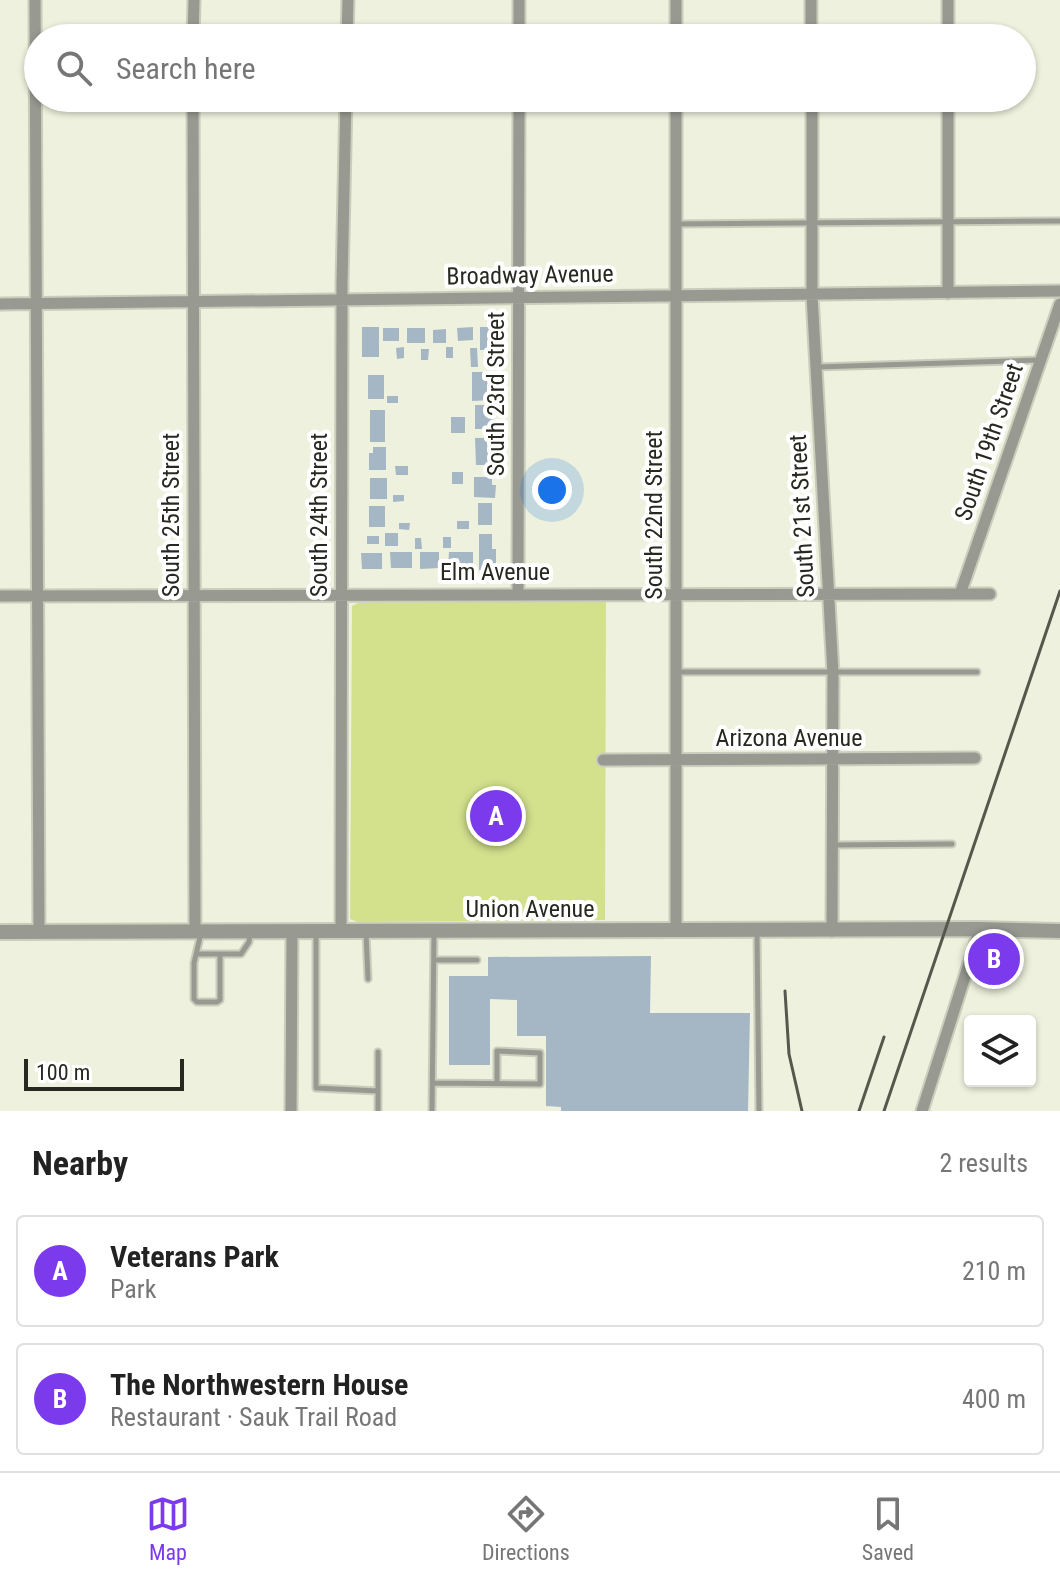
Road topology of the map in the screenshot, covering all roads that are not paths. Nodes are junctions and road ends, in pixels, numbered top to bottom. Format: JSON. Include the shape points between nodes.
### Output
{"nodes":[{"id":1,"x":35,"y":0,"type":"edge"},
{"id":2,"x":194,"y":0,"type":"edge"},
{"id":3,"x":348,"y":0,"type":"edge"},
{"id":4,"x":519,"y":0,"type":"edge"},
{"id":5,"x":676,"y":0,"type":"edge"},
{"id":6,"x":811,"y":0,"type":"edge"},
{"id":7,"x":948,"y":0,"type":"edge"},
{"id":8,"x":35,"y":24,"type":"edge"},
{"id":9,"x":193,"y":24,"type":"edge"},
{"id":10,"x":347,"y":24,"type":"edge"},
{"id":11,"x":519,"y":24,"type":"edge"},
{"id":12,"x":676,"y":24,"type":"edge"},
{"id":13,"x":811,"y":24,"type":"edge"},
{"id":14,"x":948,"y":24,"type":"edge"},
{"id":15,"x":35,"y":112,"type":"edge"},
{"id":16,"x":193,"y":112,"type":"edge"},
{"id":17,"x":346,"y":112,"type":"edge"},
{"id":18,"x":519,"y":112,"type":"edge"},
{"id":19,"x":676,"y":112,"type":"edge"},
{"id":20,"x":812,"y":112,"type":"edge"},
{"id":21,"x":948,"y":112,"type":"edge"},
{"id":22,"x":948,"y":221,"type":"junction"},
{"id":23,"x":1060,"y":221,"type":"edge"},
{"id":24,"x":812,"y":223,"type":"junction"},
{"id":25,"x":676,"y":224,"type":"junction"},
{"id":26,"x":1060,"y":291,"type":"edge"},
{"id":27,"x":948,"y":293,"type":"junction"},
{"id":28,"x":812,"y":295,"type":"junction"},
{"id":29,"x":676,"y":296,"type":"junction"},
{"id":30,"x":519,"y":297,"type":"junction"},
{"id":31,"x":342,"y":300,"type":"junction"},
{"id":32,"x":192,"y":302,"type":"junction"},
{"id":33,"x":0,"y":304,"type":"edge"},
{"id":34,"x":36,"y":304,"type":"junction"},
{"id":35,"x":1060,"y":304,"type":"edge"},
{"id":36,"x":1040,"y":360,"type":"junction"},
{"id":37,"x":815,"y":368,"type":"junction"},
{"id":38,"x":829,"y":593,"type":"junction"},
{"id":39,"x":341,"y":594,"type":"junction"},
{"id":40,"x":518,"y":594,"type":"junction"},
{"id":41,"x":676,"y":594,"type":"junction"},
{"id":42,"x":960,"y":594,"type":"junction"},
{"id":43,"x":990,"y":594,"type":"dead end"},
{"id":44,"x":37,"y":595,"type":"junction"},
{"id":45,"x":193,"y":595,"type":"junction"},
{"id":46,"x":0,"y":596,"type":"edge"},
{"id":47,"x":676,"y":672,"type":"junction"},
{"id":48,"x":977,"y":672,"type":"dead end"},
{"id":49,"x":833,"y":673,"type":"junction"},
{"id":50,"x":975,"y":758,"type":"dead end"},
{"id":51,"x":833,"y":759,"type":"junction"},
{"id":52,"x":603,"y":760,"type":"dead end"},
{"id":53,"x":676,"y":760,"type":"junction"},
{"id":54,"x":952,"y":844,"type":"dead end"},
{"id":55,"x":832,"y":845,"type":"junction"},
{"id":56,"x":980,"y":929,"type":"junction"},
{"id":57,"x":676,"y":931,"type":"junction"},
{"id":58,"x":757,"y":931,"type":"junction"},
{"id":59,"x":832,"y":931,"type":"junction"},
{"id":60,"x":1060,"y":931,"type":"edge"},
{"id":61,"x":0,"y":932,"type":"edge"},
{"id":62,"x":39,"y":932,"type":"junction"},
{"id":63,"x":198,"y":932,"type":"junction"},
{"id":64,"x":250,"y":932,"type":"junction"},
{"id":65,"x":292,"y":932,"type":"junction"},
{"id":66,"x":316,"y":932,"type":"junction"},
{"id":67,"x":341,"y":932,"type":"junction"},
{"id":68,"x":366,"y":932,"type":"junction"},
{"id":69,"x":434,"y":932,"type":"junction"},
{"id":70,"x":196,"y":954,"type":"junction"},
{"id":71,"x":220,"y":955,"type":"junction"},
{"id":72,"x":434,"y":960,"type":"junction"},
{"id":73,"x":477,"y":960,"type":"dead end"},
{"id":74,"x":368,"y":979,"type":"dead end"},
{"id":75,"x":378,"y":1052,"type":"dead end"},
{"id":76,"x":433,"y":1083,"type":"junction"},
{"id":77,"x":497,"y":1083,"type":"junction"},
{"id":78,"x":378,"y":1091,"type":"junction"},
{"id":79,"x":291,"y":1111,"type":"edge"},
{"id":80,"x":378,"y":1111,"type":"edge"},
{"id":81,"x":432,"y":1111,"type":"edge"},
{"id":82,"x":759,"y":1111,"type":"edge"},
{"id":83,"x":922,"y":1111,"type":"edge"}],
"edges":[{"from":1,"to":8,"type":"street"},
{"from":2,"to":9,"type":"street"},
{"from":3,"to":10,"type":"street"},
{"from":4,"to":11,"type":"street"},
{"from":5,"to":12,"type":"street"},
{"from":6,"to":13,"type":"street"},
{"from":7,"to":14,"type":"street"},
{"from":15,"to":34,"type":"street"},
{"from":16,"to":32,"type":"street","name":"South 25th Street"},
{"from":17,"to":31,"type":"street","name":"South 24th Street"},
{"from":18,"to":30,"type":"street","name":"South 23rd Street"},
{"from":19,"to":25,"type":"street","name":"South 22nd Street"},
{"from":20,"to":24,"type":"street","name":"South 21st Street"},
{"from":21,"to":22,"type":"street"},
{"from":22,"to":23,"type":"lane"},
{"from":22,"to":24,"type":"lane"},
{"from":22,"to":27,"type":"street"},
{"from":24,"to":25,"type":"lane"},
{"from":24,"to":28,"type":"street","name":"South 21st Street"},
{"from":25,"to":29,"type":"street","name":"South 22nd Street"},
{"from":26,"to":27,"type":"street","name":"Broadway Avenue"},
{"from":27,"to":28,"type":"street","name":"Broadway Avenue"},
{"from":28,"to":29,"type":"street","name":"Broadway Avenue"},
{"from":28,"to":37,"type":"street","name":"South 21st Street"},
{"from":29,"to":30,"type":"street","name":"Broadway Avenue"},
{"from":29,"to":41,"type":"street","name":"South 22nd Street"},
{"from":30,"to":31,"type":"street","name":"Broadway Avenue"},
{"from":30,"to":40,"type":"street","name":"South 23rd Street"},
{"from":31,"to":32,"type":"street","name":"Broadway Avenue"},
{"from":31,"to":39,"type":"street","name":"South 24th Street"},
{"from":32,"to":34,"type":"street","name":"Broadway Avenue"},
{"from":32,"to":45,"type":"street","name":"South 25th Street"},
{"from":33,"to":34,"type":"street","name":"Broadway Avenue"},
{"from":34,"to":44,"type":"street"},
{"from":35,"to":36,"type":"street","name":"South 19th Street"},
{"from":36,"to":37,"type":"lane"},
{"from":36,"to":42,"type":"street","name":"South 19th Street"},
{"from":37,"to":38,"type":"street","name":"South 21st Street"},
{"from":38,"to":41,"type":"street","name":"Elm Avenue"},
{"from":38,"to":42,"type":"street","name":"Elm Avenue"},
{"from":38,"to":49,"type":"street","name":"South 21st Street"},
{"from":39,"to":40,"type":"street","name":"Elm Avenue"},
{"from":39,"to":45,"type":"street","name":"Elm Avenue"},
{"from":39,"to":67,"type":"street","name":"South 24th Street"},
{"from":40,"to":41,"type":"street","name":"Elm Avenue"},
{"from":41,"to":47,"type":"street","name":"South 22nd Street"},
{"from":42,"to":43,"type":"street","name":"Elm Avenue"},
{"from":44,"to":45,"type":"street","name":"Elm Avenue"},
{"from":44,"to":46,"type":"street","name":"Elm Avenue"},
{"from":44,"to":62,"type":"street"},
{"from":45,"to":63,"type":"street","name":"South 25th Street"},
{"from":47,"to":49,"type":"lane"},
{"from":47,"to":53,"type":"street","name":"South 22nd Street"},
{"from":48,"to":49,"type":"lane"},
{"from":49,"to":51,"type":"street","name":"South 21st Street"},
{"from":50,"to":51,"type":"street","name":"Arizona Avenue"},
{"from":51,"to":53,"type":"street","name":"Arizona Avenue"},
{"from":51,"to":55,"type":"street","name":"South 21st Street"},
{"from":52,"to":53,"type":"street","name":"Arizona Avenue"},
{"from":53,"to":57,"type":"street","name":"South 22nd Street"},
{"from":54,"to":55,"type":"lane"},
{"from":55,"to":59,"type":"street","name":"South 21st Street"},
{"from":56,"to":59,"type":"street","name":"Union Avenue"},
{"from":56,"to":60,"type":"street","name":"Union Avenue"},
{"from":56,"to":83,"type":"street"},
{"from":57,"to":58,"type":"street","name":"Union Avenue"},
{"from":57,"to":69,"type":"street","name":"Union Avenue"},
{"from":58,"to":59,"type":"street","name":"Union Avenue"},
{"from":58,"to":82,"type":"lane"},
{"from":61,"to":62,"type":"street","name":"Union Avenue"},
{"from":62,"to":63,"type":"street","name":"Union Avenue"},
{"from":63,"to":64,"type":"street","name":"Union Avenue"},
{"from":63,"to":70,"type":"lane"},
{"from":64,"to":65,"type":"street","name":"Union Avenue"},
{"from":64,"to":71,"type":"lane","via":[[241,954]]},
{"from":65,"to":66,"type":"street","name":"Union Avenue"},
{"from":65,"to":79,"type":"street"},
{"from":66,"to":67,"type":"street","name":"Union Avenue"},
{"from":66,"to":78,"type":"lane","via":[[316,1088]]},
{"from":67,"to":68,"type":"street","name":"Union Avenue"},
{"from":68,"to":69,"type":"street","name":"Union Avenue"},
{"from":68,"to":74,"type":"lane"},
{"from":69,"to":72,"type":"lane"},
{"from":70,"to":71,"type":"lane"},
{"from":70,"to":71,"type":"lane","via":[[197,1002],[220,1000]]},
{"from":72,"to":73,"type":"lane"},
{"from":72,"to":76,"type":"lane"},
{"from":75,"to":78,"type":"lane"},
{"from":76,"to":77,"type":"lane"},
{"from":76,"to":81,"type":"lane"},
{"from":77,"to":77,"type":"lane","via":[[497,1051],[540,1053],[540,1084]]},
{"from":78,"to":80,"type":"lane"}]}
